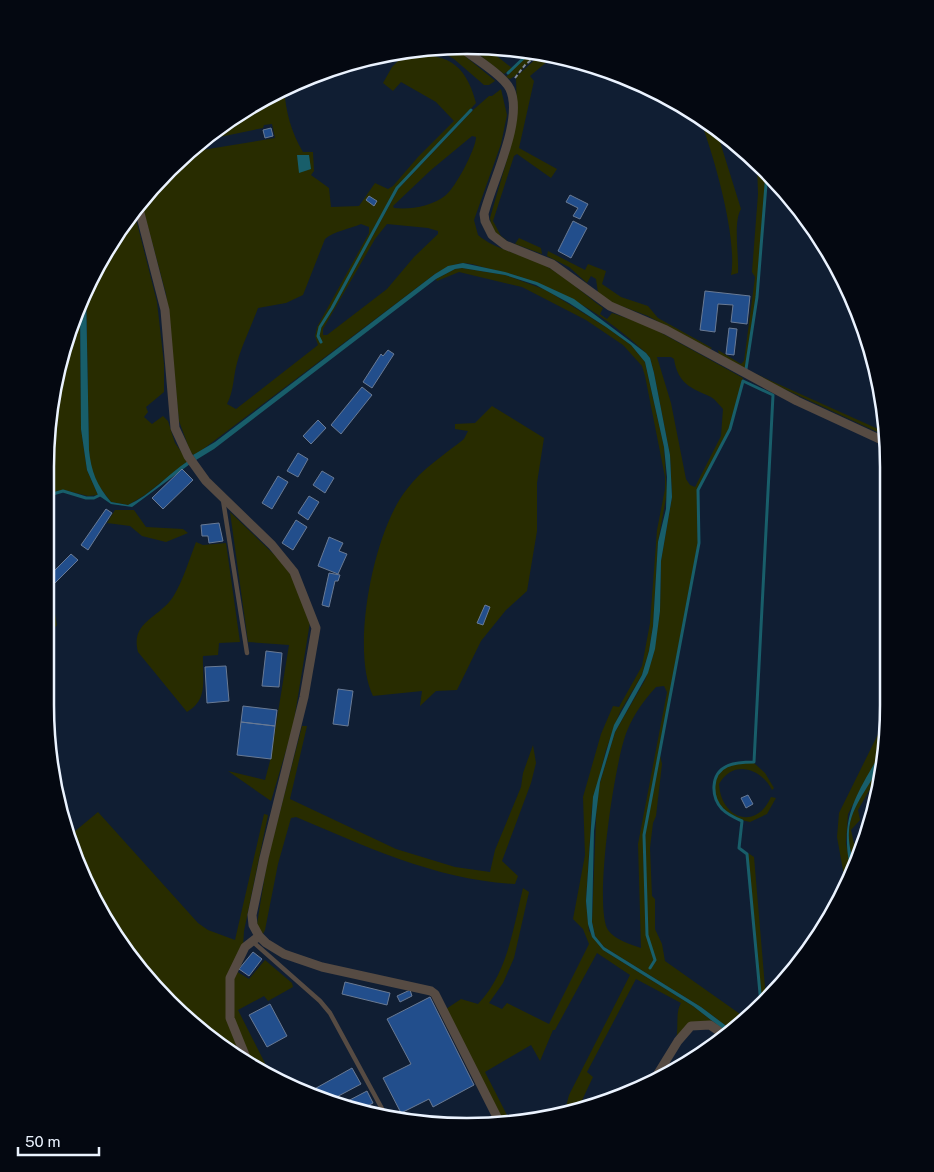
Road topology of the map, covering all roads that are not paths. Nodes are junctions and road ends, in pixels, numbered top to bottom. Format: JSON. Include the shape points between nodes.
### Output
{"nodes":[{"id":1,"x":469,"y":54,"type":"edge"},
{"id":2,"x":140,"y":214,"type":"edge"},
{"id":3,"x":879,"y":439,"type":"edge"},
{"id":4,"x":223,"y":499,"type":"junction"},
{"id":5,"x":247,"y":653,"type":"dead end"},
{"id":6,"x":255,"y":939,"type":"junction"},
{"id":7,"x":720,"y":1032,"type":"edge"},
{"id":8,"x":245,"y":1054,"type":"edge"},
{"id":9,"x":660,"y":1071,"type":"edge"},
{"id":10,"x":382,"y":1109,"type":"edge"},
{"id":11,"x":497,"y":1117,"type":"edge"}],
"edges":[{"from":1,"to":3,"type":"street","via":[[509,87],[513,100],[514,114],[484,214],[492,235],[505,245],[552,264],[610,306],[666,330],[796,401]]},
{"from":2,"to":4,"type":"street","via":[[165,310],[175,428],[188,456]]},
{"from":4,"to":5,"type":"lane"},
{"from":4,"to":6,"type":"street","via":[[272,545],[294,572],[316,628],[302,706],[252,915]]},
{"from":6,"to":8,"type":"street","via":[[245,947],[230,978],[229,1012]]},
{"from":6,"to":10,"type":"lane","via":[[330,1013]]},
{"from":6,"to":11,"type":"street","via":[[298,959],[431,991]]},
{"from":7,"to":9,"type":"street","via":[[710,1025],[691,1026]]}]}
